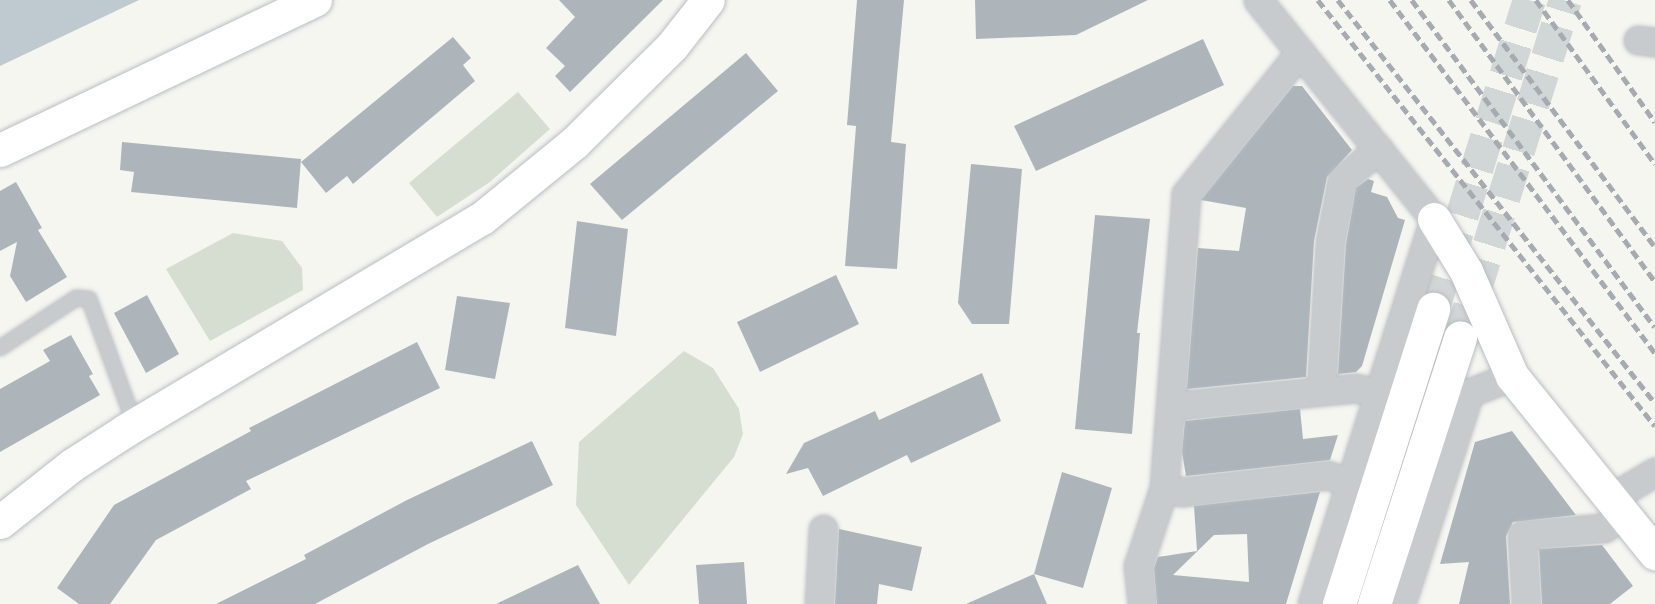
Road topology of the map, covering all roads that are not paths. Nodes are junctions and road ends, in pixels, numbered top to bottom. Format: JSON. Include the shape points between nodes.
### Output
{"nodes":[{"id":1,"x":315,"y":0,"type":"edge"},
{"id":2,"x":708,"y":0,"type":"edge"},
{"id":3,"x":1258,"y":0,"type":"edge"},
{"id":4,"x":1300,"y":52,"type":"junction"},
{"id":5,"x":1378,"y":149,"type":"junction"},
{"id":6,"x":0,"y":150,"type":"edge"},
{"id":7,"x":1434,"y":219,"type":"junction"},
{"id":8,"x":1433,"y":309,"type":"tunnel mouth"},
{"id":9,"x":1460,"y":338,"type":"tunnel mouth"},
{"id":10,"x":0,"y":348,"type":"edge"},
{"id":11,"x":1512,"y":376,"type":"junction"},
{"id":12,"x":1321,"y":391,"type":"junction"},
{"id":13,"x":1378,"y":393,"type":"junction"},
{"id":14,"x":1172,"y":406,"type":"junction"},
{"id":15,"x":135,"y":425,"type":"junction"},
{"id":16,"x":1655,"y":472,"type":"edge"},
{"id":17,"x":1351,"y":483,"type":"junction"},
{"id":18,"x":1164,"y":488,"type":"junction"},
{"id":19,"x":1617,"y":506,"type":"junction"},
{"id":20,"x":0,"y":522,"type":"edge"},
{"id":21,"x":823,"y":529,"type":"dead end"},
{"id":22,"x":1655,"y":553,"type":"edge"},
{"id":23,"x":1399,"y":603,"type":"edge"},
{"id":24,"x":819,"y":604,"type":"edge"},
{"id":25,"x":1142,"y":604,"type":"edge"},
{"id":26,"x":1312,"y":604,"type":"edge"},
{"id":27,"x":1340,"y":604,"type":"edge"},
{"id":28,"x":1526,"y":604,"type":"edge"}],
"edges":[{"from":1,"to":6,"type":"street"},
{"from":2,"to":15,"type":"street","via":[[672,46],[582,135],[482,218]]},
{"from":3,"to":4,"type":"street"},
{"from":4,"to":5,"type":"street"},
{"from":4,"to":14,"type":"street","via":[[1186,194]]},
{"from":5,"to":7,"type":"street"},
{"from":5,"to":12,"type":"street","via":[[1342,180],[1330,242]]},
{"from":7,"to":11,"type":"street","via":[[1466,271]]},
{"from":7,"to":13,"type":"street"},
{"from":8,"to":27,"type":"street"},
{"from":9,"to":23,"type":"street"},
{"from":10,"to":15,"type":"lane","via":[[76,298],[89,299]]},
{"from":11,"to":19,"type":"street"},
{"from":11,"to":23,"type":"street","via":[[1469,393]]},
{"from":12,"to":13,"type":"street","via":[[1355,388]]},
{"from":12,"to":14,"type":"street"},
{"from":13,"to":17,"type":"street"},
{"from":14,"to":18,"type":"street"},
{"from":15,"to":20,"type":"street","via":[[72,465]]},
{"from":16,"to":19,"type":"street"},
{"from":17,"to":18,"type":"street","via":[[1327,476],[1181,492]]},
{"from":17,"to":26,"type":"street"},
{"from":18,"to":25,"type":"street","via":[[1138,566]]},
{"from":19,"to":22,"type":"street"},
{"from":19,"to":28,"type":"street","via":[[1604,528],[1522,535]]},
{"from":21,"to":24,"type":"street"}]}
